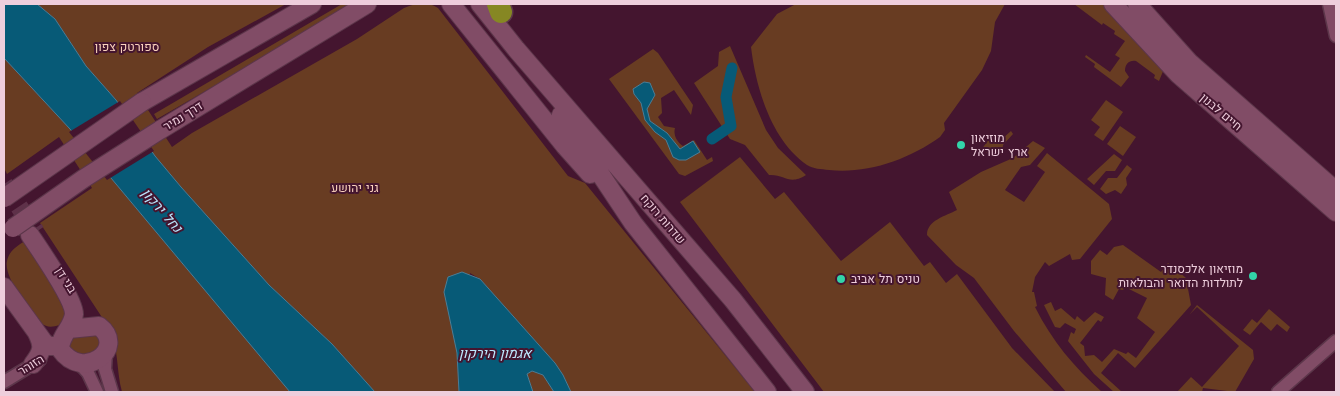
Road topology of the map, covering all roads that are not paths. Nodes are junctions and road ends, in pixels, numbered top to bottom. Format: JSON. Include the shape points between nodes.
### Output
{"nodes":[{"id":1,"x":312,"y":4,"type":"edge"},
{"id":2,"x":371,"y":4,"type":"edge"},
{"id":3,"x":452,"y":4,"type":"edge"},
{"id":4,"x":480,"y":4,"type":"edge"},
{"id":5,"x":1112,"y":4,"type":"edge"},
{"id":6,"x":1138,"y":4,"type":"edge"},
{"id":7,"x":1328,"y":4,"type":"edge"},
{"id":8,"x":361,"y":7,"type":"edge"},
{"id":9,"x":498,"y":7,"type":"edge"},
{"id":10,"x":1336,"y":36,"type":"edge"},
{"id":11,"x":516,"y":49,"type":"junction"},
{"id":12,"x":1336,"y":191,"type":"edge"},
{"id":13,"x":4,"y":198,"type":"edge"},
{"id":14,"x":1336,"y":212,"type":"edge"},
{"id":15,"x":634,"y":223,"type":"junction"},
{"id":16,"x":9,"y":232,"type":"edge"},
{"id":17,"x":4,"y":286,"type":"edge"},
{"id":18,"x":734,"y":300,"type":"junction"},
{"id":19,"x":99,"y":326,"type":"junction"},
{"id":20,"x":37,"y":332,"type":"junction"},
{"id":21,"x":64,"y":339,"type":"junction"},
{"id":22,"x":1336,"y":341,"type":"edge"},
{"id":23,"x":106,"y":352,"type":"junction"},
{"id":24,"x":33,"y":364,"type":"junction"},
{"id":25,"x":79,"y":364,"type":"junction"},
{"id":26,"x":4,"y":382,"type":"edge"},
{"id":27,"x":97,"y":392,"type":"edge"},
{"id":28,"x":112,"y":392,"type":"edge"},
{"id":29,"x":767,"y":392,"type":"edge"},
{"id":30,"x":805,"y":392,"type":"edge"},
{"id":31,"x":1278,"y":392,"type":"edge"}],
"edges":[{"from":1,"to":13,"type":"main road","bridge":true,"via":[[142,102]]},
{"from":2,"to":8,"type":"main road","name":"דרך נמיר"},
{"from":3,"to":15,"type":"main road","via":[[564,146]]},
{"from":4,"to":11,"type":"main road","name":"שדרות רוקח"},
{"from":5,"to":14,"type":"main road","name":"חיים לבנון","via":[[1178,74]]},
{"from":6,"to":12,"type":"main road","name":"חיים לבנון","via":[[1189,62]]},
{"from":7,"to":10,"type":"street"},
{"from":8,"to":16,"type":"main road","name":"דרך נמיר","bridge":true,"via":[[160,130]]},
{"from":9,"to":18,"type":"main road"},
{"from":11,"to":15,"type":"main road","name":"שדרות רוקח"},
{"from":11,"to":18,"type":"main road","name":"שדרות רוקח"},
{"from":15,"to":29,"type":"main road","name":"שדרות רוקח"},
{"from":17,"to":20,"type":"main road"},
{"from":18,"to":30,"type":"main road","name":"שדרות רוקח"},
{"from":19,"to":21,"type":"main road"},
{"from":19,"to":21,"type":"main road","name":"בני דן","via":[[33,234],[73,308],[72,323]]},
{"from":19,"to":23,"type":"main road","via":[[108,338]]},
{"from":20,"to":21,"type":"main road"},
{"from":20,"to":24,"type":"main road","via":[[42,347]]},
{"from":21,"to":24,"type":"street","name":"הזוהר"},
{"from":21,"to":25,"type":"main road","via":[[66,358]]},
{"from":22,"to":31,"type":"street"},
{"from":23,"to":25,"type":"main road","via":[[96,361]]},
{"from":23,"to":28,"type":"street","via":[[105,369]]},
{"from":24,"to":26,"type":"street","name":"הזוהר"},
{"from":25,"to":27,"type":"street"}]}
